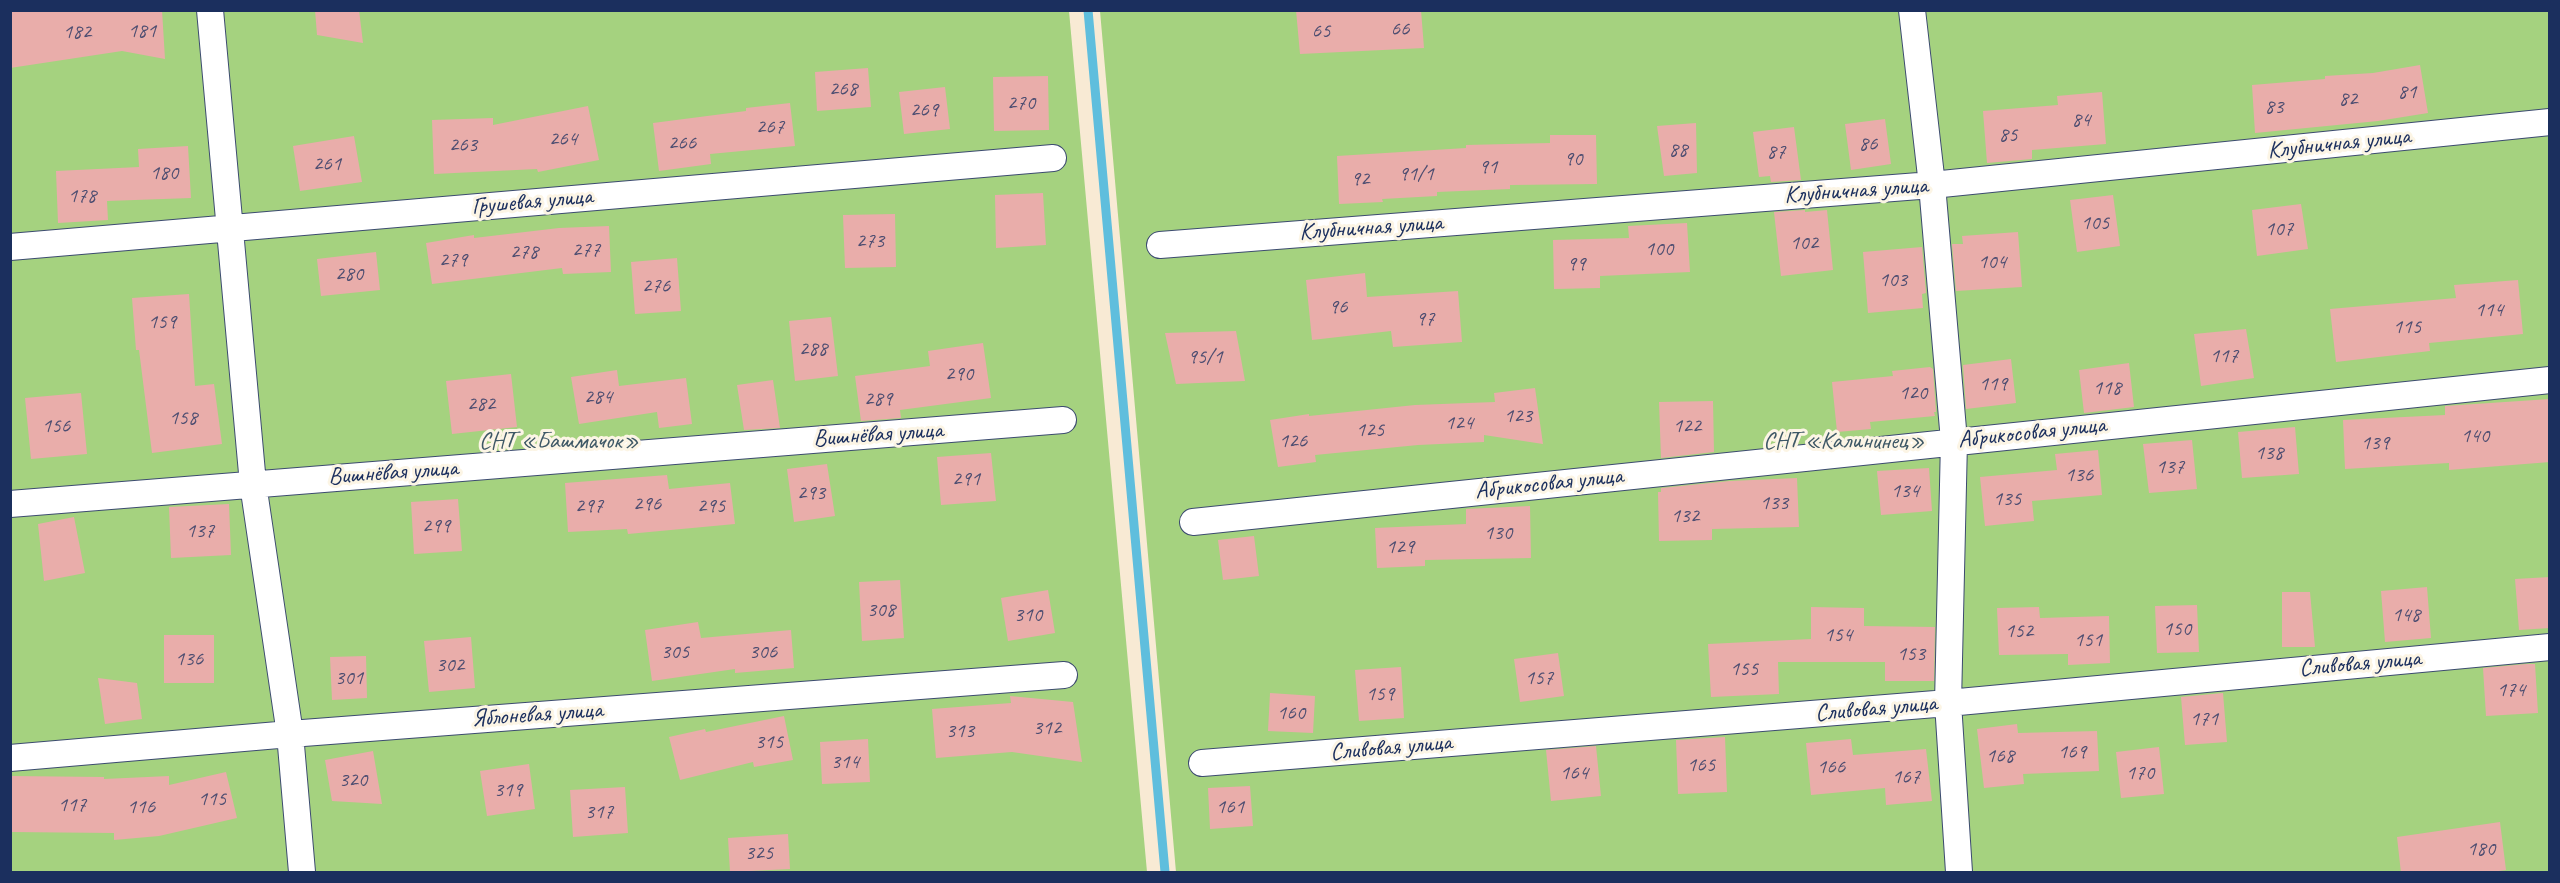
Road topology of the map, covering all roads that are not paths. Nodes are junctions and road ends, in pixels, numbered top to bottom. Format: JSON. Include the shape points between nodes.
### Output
{"nodes":[{"id":1,"x":210,"y":10,"type":"edge"},
{"id":2,"x":1912,"y":10,"type":"edge"},
{"id":3,"x":2550,"y":122,"type":"edge"},
{"id":4,"x":1053,"y":158,"type":"dead end"},
{"id":5,"x":1932,"y":185,"type":"junction"},
{"id":6,"x":230,"y":228,"type":"junction"},
{"id":7,"x":1160,"y":244,"type":"dead end"},
{"id":8,"x":10,"y":247,"type":"edge"},
{"id":9,"x":2550,"y":380,"type":"edge"},
{"id":10,"x":1063,"y":420,"type":"dead end"},
{"id":11,"x":1954,"y":441,"type":"junction"},
{"id":12,"x":253,"y":484,"type":"junction"},
{"id":13,"x":10,"y":504,"type":"edge"},
{"id":14,"x":1193,"y":522,"type":"dead end"},
{"id":15,"x":2550,"y":646,"type":"edge"},
{"id":16,"x":1064,"y":675,"type":"dead end"},
{"id":17,"x":1948,"y":703,"type":"junction"},
{"id":18,"x":291,"y":734,"type":"junction"},
{"id":19,"x":10,"y":758,"type":"edge"},
{"id":20,"x":1202,"y":763,"type":"dead end"},
{"id":21,"x":302,"y":873,"type":"edge"},
{"id":22,"x":1959,"y":873,"type":"edge"}],
"edges":[{"from":1,"to":6,"type":"street"},
{"from":2,"to":5,"type":"street"},
{"from":3,"to":5,"type":"street","name":"Клубничная улица"},
{"from":4,"to":6,"type":"street","name":"Грушевая улица"},
{"from":5,"to":7,"type":"street","name":"Клубничная улица"},
{"from":5,"to":11,"type":"street"},
{"from":6,"to":8,"type":"street","name":"Грушевая улица"},
{"from":6,"to":12,"type":"street"},
{"from":9,"to":11,"type":"street","name":"Абрикосовая улица"},
{"from":10,"to":12,"type":"street","name":"Вишнёвая улица"},
{"from":11,"to":14,"type":"street","name":"Абрикосовая улица"},
{"from":11,"to":17,"type":"street"},
{"from":12,"to":13,"type":"street","name":"Вишнёвая улица"},
{"from":12,"to":18,"type":"street"},
{"from":15,"to":17,"type":"street","name":"Сливовая улица"},
{"from":16,"to":18,"type":"street","name":"Яблоневая улица"},
{"from":17,"to":20,"type":"street","name":"Сливовая улица"},
{"from":17,"to":22,"type":"street"},
{"from":18,"to":19,"type":"street","name":"Яблоневая улица"},
{"from":18,"to":21,"type":"street"}]}
